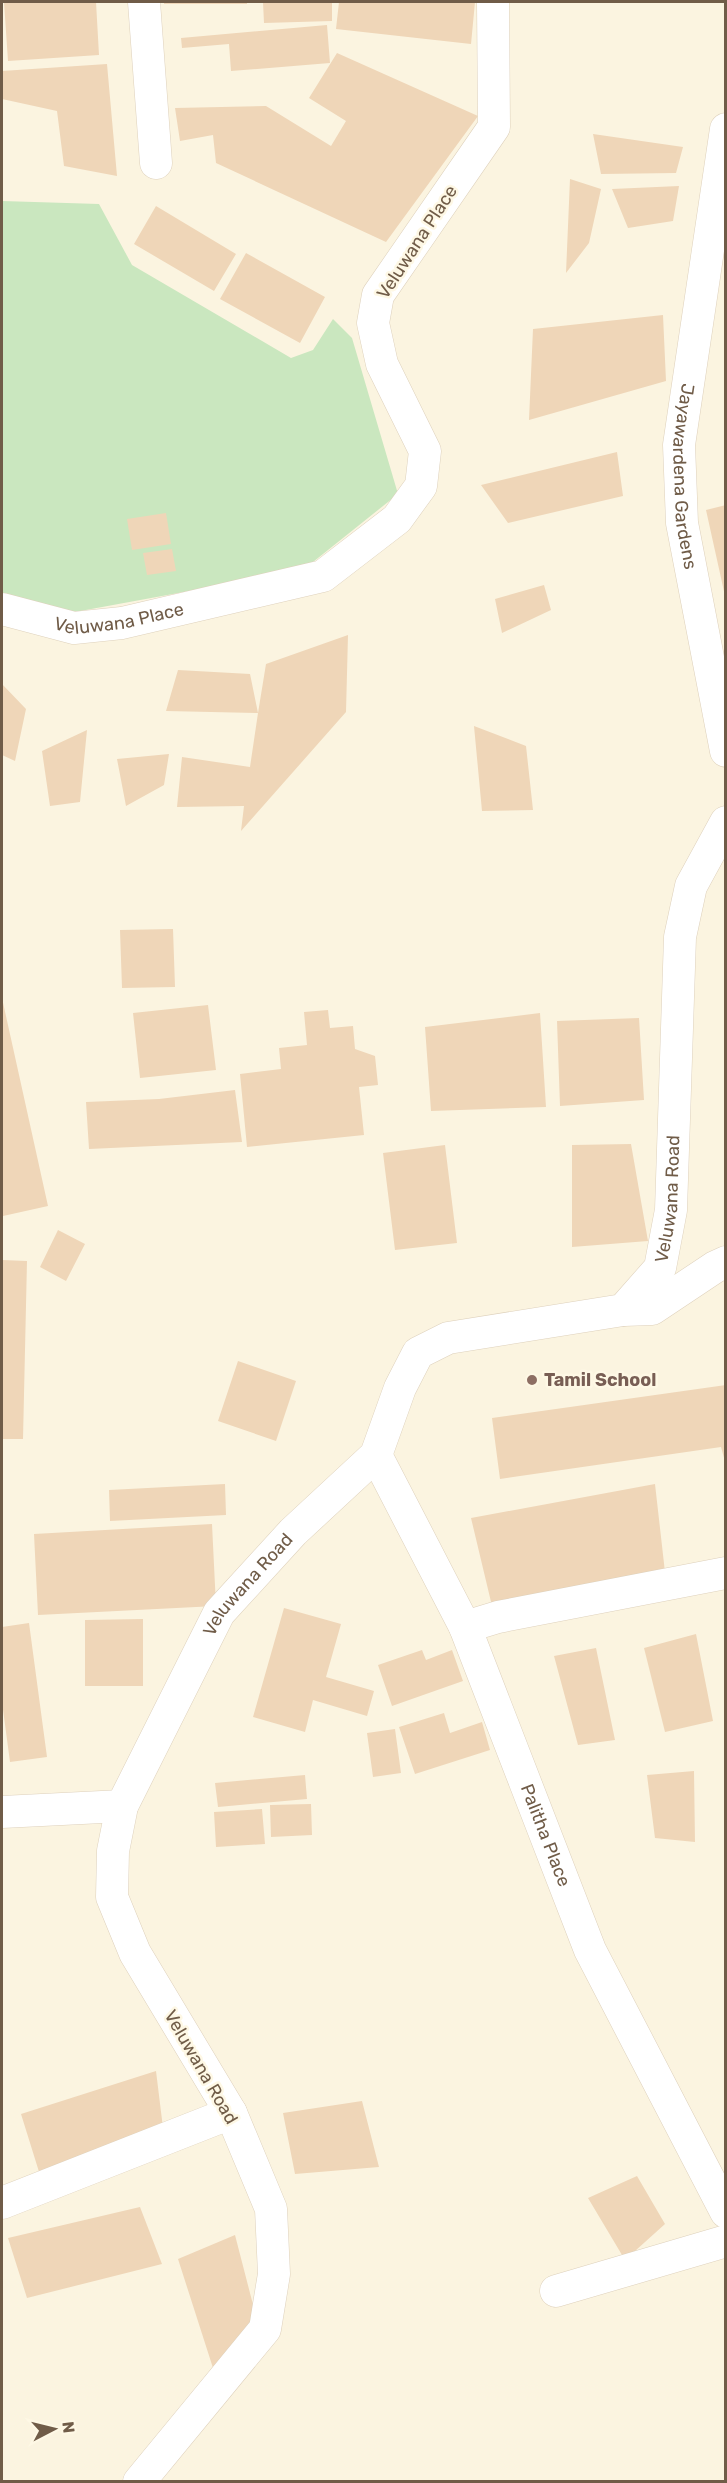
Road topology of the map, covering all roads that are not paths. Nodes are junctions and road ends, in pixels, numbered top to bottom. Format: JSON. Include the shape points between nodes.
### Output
{"nodes":[{"id":1,"x":144,"y":2,"type":"edge"},
{"id":2,"x":493,"y":2,"type":"edge"},
{"id":3,"x":726,"y":129,"type":"edge"},
{"id":4,"x":156,"y":163,"type":"dead end"},
{"id":5,"x":2,"y":609,"type":"edge"},
{"id":6,"x":726,"y":751,"type":"edge"},
{"id":7,"x":726,"y":822,"type":"edge"},
{"id":8,"x":726,"y":1262,"type":"edge"},
{"id":9,"x":623,"y":1310,"type":"junction"},
{"id":10,"x":376,"y":1455,"type":"junction"},
{"id":11,"x":726,"y":1573,"type":"edge"},
{"id":12,"x":465,"y":1627,"type":"junction"},
{"id":13,"x":122,"y":1806,"type":"junction"},
{"id":14,"x":2,"y":1812,"type":"edge"},
{"id":15,"x":231,"y":2114,"type":"junction"},
{"id":16,"x":2,"y":2203,"type":"edge"},
{"id":17,"x":726,"y":2212,"type":"edge"},
{"id":18,"x":726,"y":2241,"type":"edge"},
{"id":19,"x":556,"y":2291,"type":"dead end"},
{"id":20,"x":139,"y":2481,"type":"edge"}],
"edges":[{"from":1,"to":4,"type":"street"},
{"from":2,"to":5,"type":"street","name":"Veluwana Place","via":[[494,128],[378,295],[373,323],[382,364],[425,451],[421,486],[397,519],[323,576],[122,623],[74,628]]},
{"from":3,"to":6,"type":"street","name":"Jayawardena Gardens","via":[[680,445],[682,523]]},
{"from":7,"to":9,"type":"street","name":"Veluwana Road","via":[[691,886],[680,937],[671,1210],[660,1268]]},
{"from":8,"to":9,"type":"street","via":[[652,1309]]},
{"from":9,"to":10,"type":"street","name":"Veluwana Road","via":[[448,1338],[418,1353],[400,1388]]},
{"from":10,"to":12,"type":"street","name":"Palitha Place"},
{"from":10,"to":13,"type":"street","name":"Veluwana Road","via":[[293,1532],[219,1613]]},
{"from":11,"to":12,"type":"street","via":[[498,1617]]},
{"from":12,"to":17,"type":"street","name":"Palitha Place","via":[[590,1950]]},
{"from":13,"to":14,"type":"street"},
{"from":13,"to":15,"type":"street","name":"Veluwana Road","via":[[113,1851],[112,1897],[135,1953]]},
{"from":15,"to":16,"type":"street"},
{"from":15,"to":20,"type":"street","name":"Veluwana Road","via":[[271,2209],[274,2274],[265,2329]]},
{"from":18,"to":19,"type":"street"}]}
